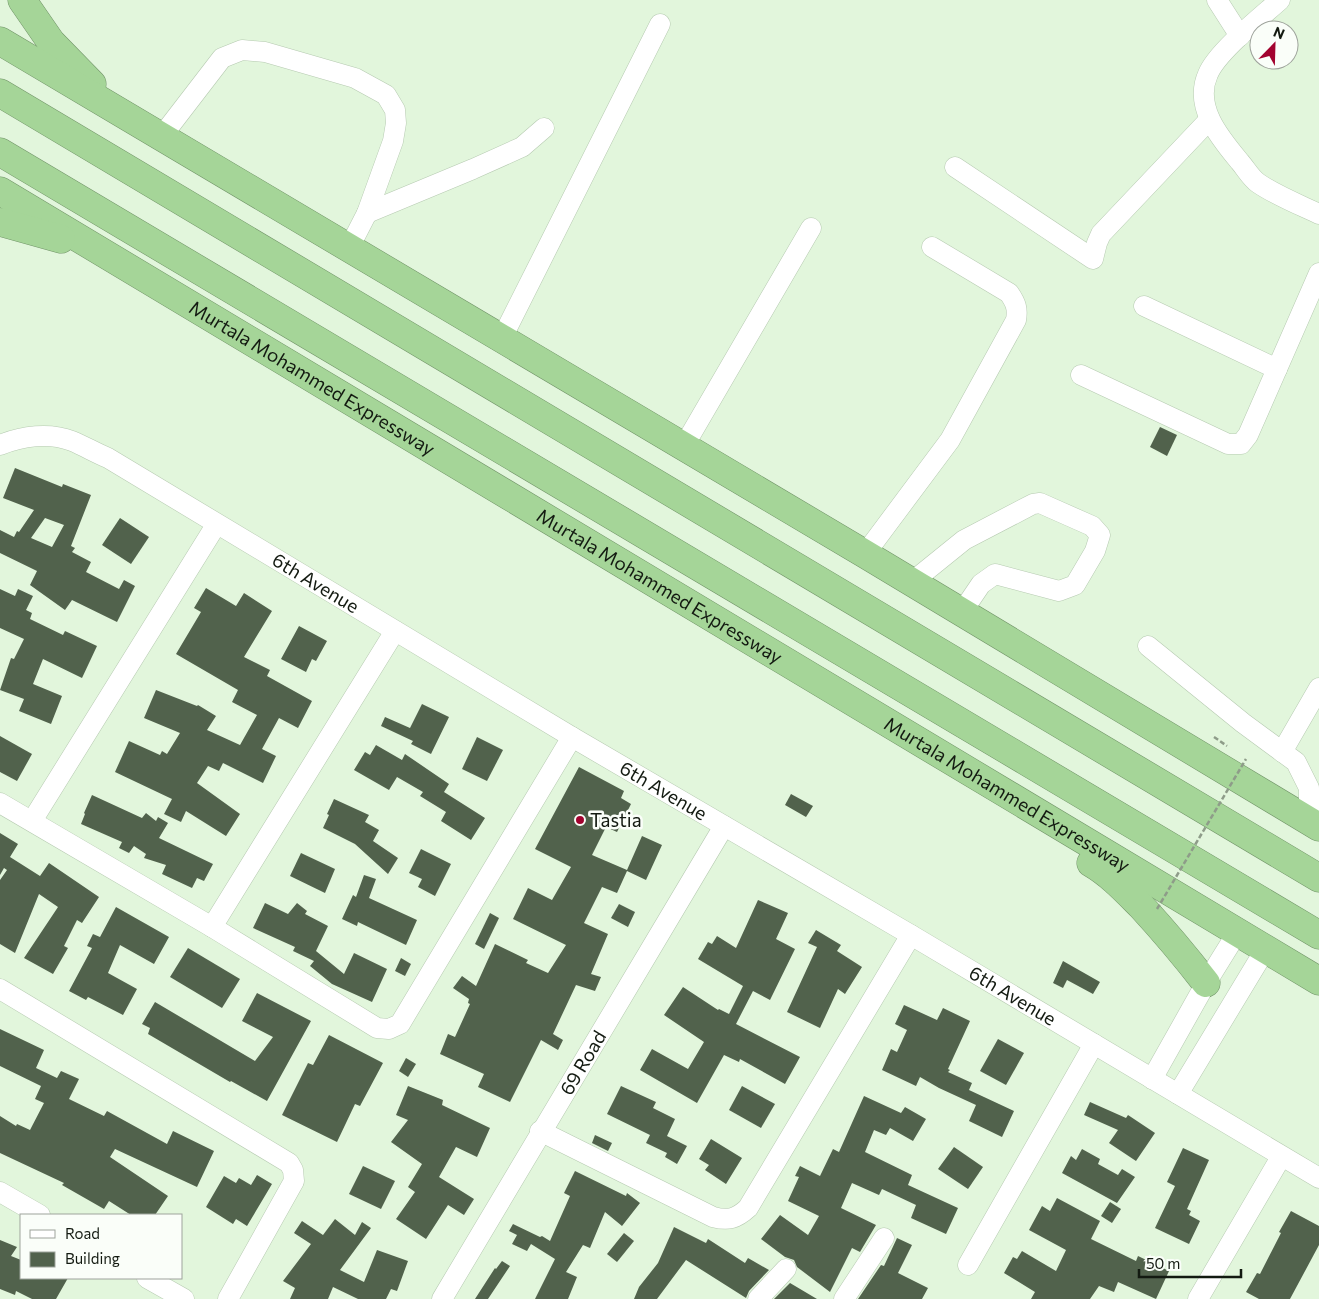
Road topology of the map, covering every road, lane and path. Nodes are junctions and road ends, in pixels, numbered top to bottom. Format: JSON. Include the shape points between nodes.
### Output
{"nodes":[{"id":1,"x":22,"y":0,"type":"edge"},
{"id":2,"x":1216,"y":0,"type":"edge"},
{"id":3,"x":1280,"y":0,"type":"edge"},
{"id":4,"x":660,"y":24,"type":"dead end"},
{"id":5,"x":1240,"y":36,"type":"junction"},
{"id":6,"x":0,"y":41,"type":"edge"},
{"id":7,"x":0,"y":93,"type":"edge"},
{"id":8,"x":130,"y":118,"type":"junction"},
{"id":9,"x":1209,"y":120,"type":"junction"},
{"id":10,"x":544,"y":128,"type":"dead end"},
{"id":11,"x":162,"y":136,"type":"junction"},
{"id":12,"x":0,"y":152,"type":"edge"},
{"id":13,"x":954,"y":168,"type":"dead end"},
{"id":14,"x":0,"y":191,"type":"edge"},
{"id":15,"x":367,"y":213,"type":"junction"},
{"id":16,"x":1319,"y":214,"type":"edge"},
{"id":17,"x":0,"y":222,"type":"edge"},
{"id":18,"x":811,"y":228,"type":"dead end"},
{"id":19,"x":932,"y":247,"type":"dead end"},
{"id":20,"x":349,"y":248,"type":"junction"},
{"id":21,"x":95,"y":249,"type":"junction"},
{"id":22,"x":1319,"y":273,"type":"edge"},
{"id":23,"x":1144,"y":306,"type":"dead end"},
{"id":24,"x":502,"y":338,"type":"junction"},
{"id":25,"x":1277,"y":369,"type":"junction"},
{"id":26,"x":1081,"y":375,"type":"dead end"},
{"id":27,"x":0,"y":445,"type":"edge"},
{"id":28,"x":684,"y":446,"type":"junction"},
{"id":29,"x":216,"y":525,"type":"junction"},
{"id":30,"x":865,"y":554,"type":"junction"},
{"id":31,"x":912,"y":582,"type":"junction"},
{"id":32,"x":962,"y":612,"type":"junction"},
{"id":33,"x":395,"y":631,"type":"junction"},
{"id":34,"x":1148,"y":646,"type":"dead end"},
{"id":35,"x":1319,"y":688,"type":"edge"},
{"id":36,"x":572,"y":737,"type":"junction"},
{"id":37,"x":921,"y":742,"type":"junction"},
{"id":38,"x":1282,"y":752,"type":"junction"},
{"id":39,"x":1246,"y":759,"type":"dead end"},
{"id":40,"x":0,"y":803,"type":"edge"},
{"id":41,"x":32,"y":821,"type":"junction"},
{"id":42,"x":1314,"y":824,"type":"edge"},
{"id":43,"x":724,"y":826,"type":"junction"},
{"id":44,"x":1319,"y":878,"type":"edge"},
{"id":45,"x":1158,"y":909,"type":"dead end"},
{"id":46,"x":212,"y":927,"type":"junction"},
{"id":47,"x":1237,"y":933,"type":"junction"},
{"id":48,"x":911,"y":935,"type":"junction"},
{"id":49,"x":1319,"y":935,"type":"edge"},
{"id":50,"x":1265,"y":950,"type":"junction"},
{"id":51,"x":1319,"y":981,"type":"edge"},
{"id":52,"x":1206,"y":983,"type":"junction"},
{"id":53,"x":0,"y":989,"type":"edge"},
{"id":54,"x":1094,"y":1044,"type":"junction"},
{"id":55,"x":1152,"y":1079,"type":"junction"},
{"id":56,"x":1178,"y":1094,"type":"junction"},
{"id":57,"x":540,"y":1132,"type":"junction"},
{"id":58,"x":1281,"y":1156,"type":"junction"},
{"id":59,"x":1319,"y":1178,"type":"edge"},
{"id":60,"x":0,"y":1192,"type":"edge"},
{"id":61,"x":38,"y":1214,"type":"edge"},
{"id":62,"x":884,"y":1238,"type":"dead end"},
{"id":63,"x":968,"y":1265,"type":"dead end"},
{"id":64,"x":786,"y":1269,"type":"dead end"},
{"id":65,"x":149,"y":1279,"type":"edge"},
{"id":66,"x":184,"y":1299,"type":"edge"},
{"id":67,"x":228,"y":1299,"type":"edge"},
{"id":68,"x":442,"y":1299,"type":"edge"},
{"id":69,"x":758,"y":1299,"type":"edge"},
{"id":70,"x":844,"y":1299,"type":"edge"},
{"id":71,"x":1198,"y":1299,"type":"edge"}],
"edges":[{"from":1,"to":8,"type":"highway","via":[[51,42]]},
{"from":2,"to":5,"type":"street"},
{"from":3,"to":5,"type":"street"},
{"from":4,"to":24,"type":"street"},
{"from":5,"to":9,"type":"street","via":[[1207,75],[1205,106]]},
{"from":6,"to":8,"type":"highway"},
{"from":7,"to":44,"type":"highway"},
{"from":8,"to":11,"type":"highway"},
{"from":9,"to":13,"type":"street","via":[[1101,234],[1092,259]]},
{"from":9,"to":16,"type":"street","via":[[1256,182]]},
{"from":10,"to":15,"type":"street","via":[[522,147]]},
{"from":11,"to":15,"type":"street","via":[[222,58],[242,50],[265,52],[355,78],[386,95],[395,110],[392,142]]},
{"from":11,"to":20,"type":"highway"},
{"from":12,"to":49,"type":"highway","name":"Murtala Mohammed Expressway"},
{"from":14,"to":21,"type":"highway","name":"Murtala Mohammed Expressway"},
{"from":15,"to":20,"type":"street"},
{"from":17,"to":21,"type":"highway"},
{"from":18,"to":28,"type":"street"},
{"from":19,"to":30,"type":"street","via":[[1009,293],[1018,311],[950,440]]},
{"from":20,"to":24,"type":"highway"},
{"from":21,"to":37,"type":"highway","name":"Murtala Mohammed Expressway"},
{"from":22,"to":25,"type":"street"},
{"from":23,"to":25,"type":"street"},
{"from":24,"to":28,"type":"highway"},
{"from":25,"to":26,"type":"street","via":[[1241,444],[1228,444]]},
{"from":27,"to":29,"type":"street","name":"6th Avenue","via":[[33,436],[72,441],[108,458]]},
{"from":28,"to":30,"type":"highway"},
{"from":29,"to":33,"type":"street","name":"6th Avenue"},
{"from":29,"to":41,"type":"street"},
{"from":30,"to":31,"type":"highway"},
{"from":31,"to":32,"type":"highway"},
{"from":31,"to":32,"type":"street","via":[[964,540],[1033,504],[1040,503],[1092,526],[1100,535],[1095,551],[1075,585],[1059,591],[994,574],[981,584]]},
{"from":32,"to":42,"type":"highway"},
{"from":33,"to":36,"type":"street","name":"6th Avenue"},
{"from":33,"to":46,"type":"street"},
{"from":34,"to":38,"type":"street"},
{"from":35,"to":38,"type":"street"},
{"from":36,"to":43,"type":"street","name":"6th Avenue"},
{"from":36,"to":46,"type":"street","via":[[400,1024],[377,1028]]},
{"from":37,"to":47,"type":"highway","name":"Murtala Mohammed Expressway"},
{"from":37,"to":52,"type":"highway","via":[[958,778],[1098,867],[1122,886],[1180,949]]},
{"from":38,"to":42,"type":"street","via":[[1296,762],[1309,788]]},
{"from":39,"to":45,"type":"path","bridge":true},
{"from":40,"to":41,"type":"street"},
{"from":41,"to":46,"type":"street"},
{"from":43,"to":48,"type":"street","name":"6th Avenue"},
{"from":43,"to":57,"type":"street","name":"69 Road"},
{"from":47,"to":50,"type":"highway","name":"Murtala Mohammed Expressway"},
{"from":47,"to":52,"type":"street"},
{"from":48,"to":54,"type":"street","name":"6th Avenue"},
{"from":48,"to":57,"type":"street","via":[[741,1215],[724,1220],[713,1217]]},
{"from":50,"to":51,"type":"highway","name":"Murtala Mohammed Expressway"},
{"from":50,"to":56,"type":"street"},
{"from":52,"to":55,"type":"street"},
{"from":53,"to":67,"type":"street","via":[[289,1163],[294,1181]]},
{"from":54,"to":55,"type":"street","name":"6th Avenue"},
{"from":54,"to":63,"type":"street"},
{"from":55,"to":56,"type":"street","name":"6th Avenue"},
{"from":56,"to":58,"type":"street","name":"6th Avenue"},
{"from":57,"to":68,"type":"street","name":"69 Road"},
{"from":58,"to":59,"type":"street","name":"6th Avenue"},
{"from":58,"to":71,"type":"street"},
{"from":60,"to":61,"type":"street"},
{"from":62,"to":70,"type":"street"},
{"from":64,"to":69,"type":"street"},
{"from":65,"to":66,"type":"street"}]}
